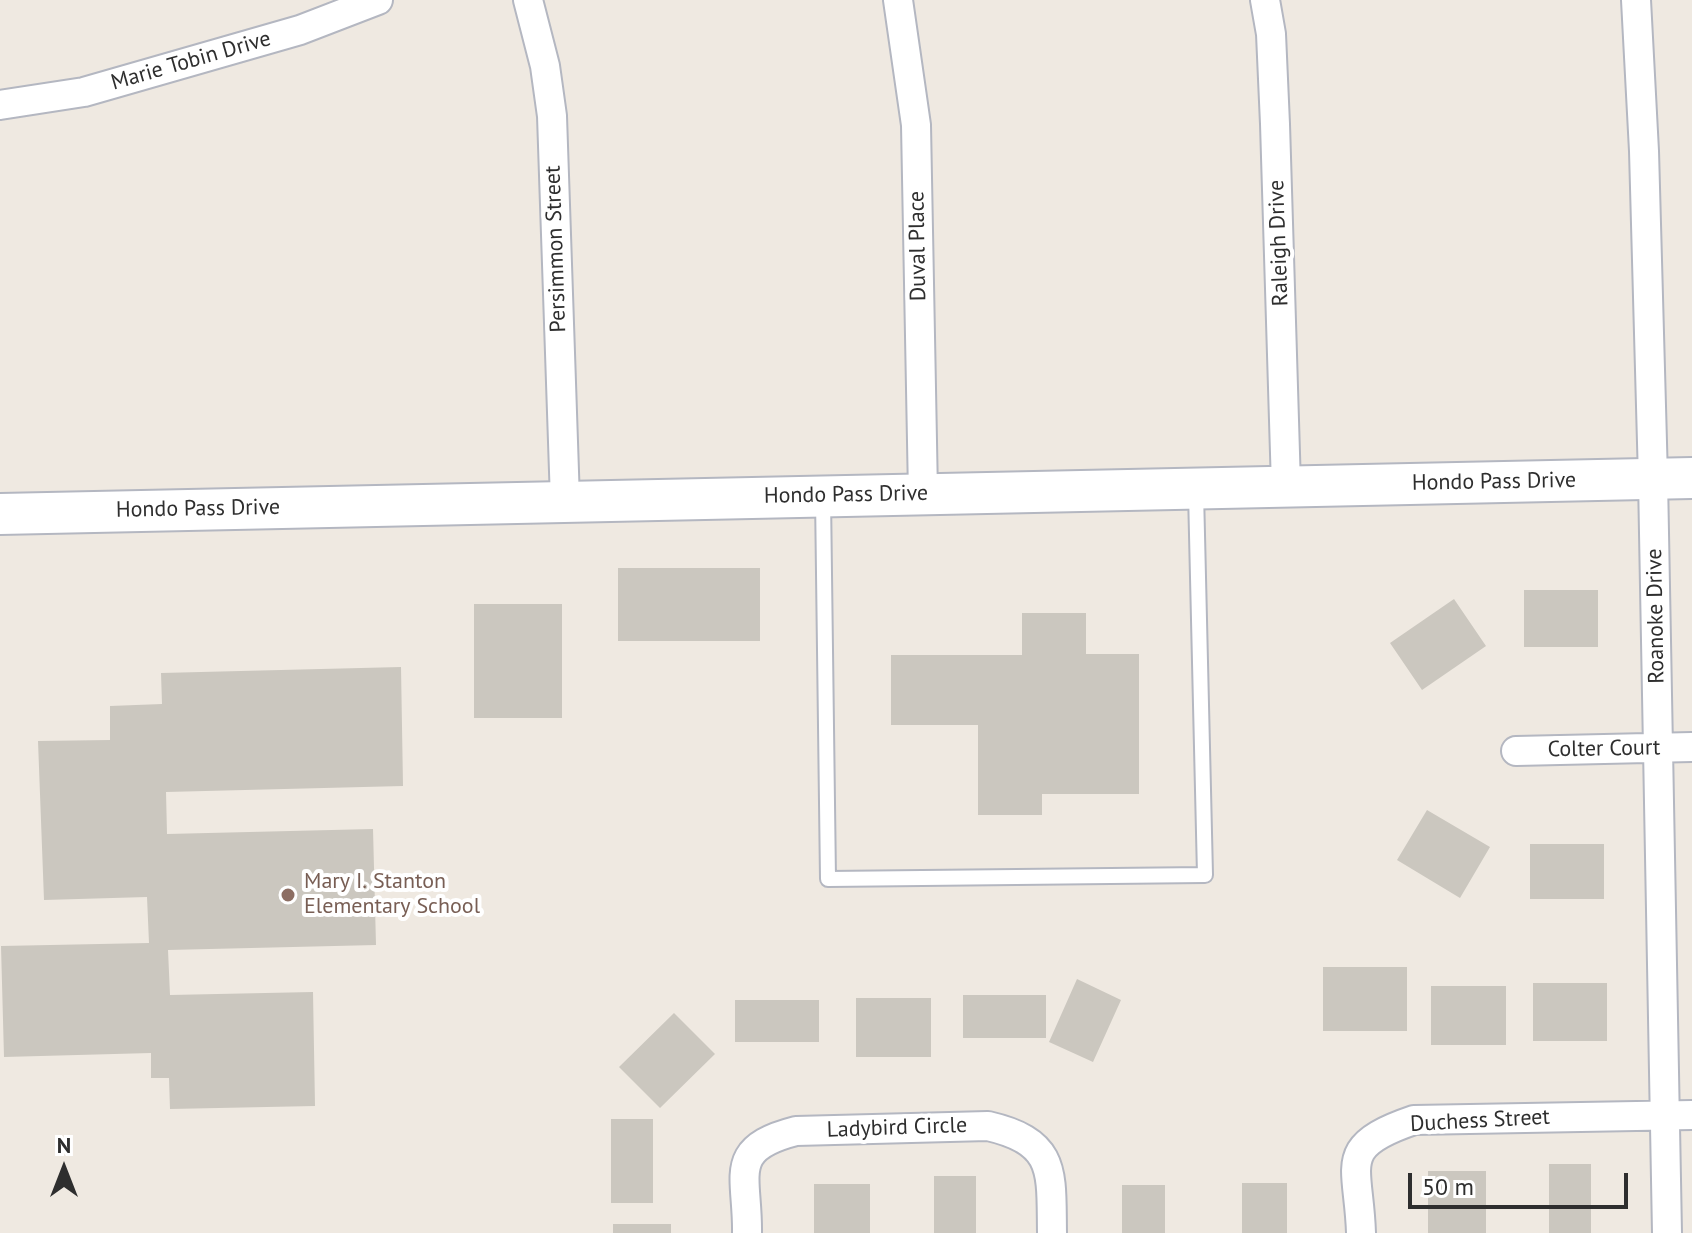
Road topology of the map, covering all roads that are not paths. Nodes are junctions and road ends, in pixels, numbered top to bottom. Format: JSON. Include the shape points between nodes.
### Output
{"nodes":[{"id":1,"x":378,"y":0,"type":"edge"},
{"id":2,"x":528,"y":0,"type":"edge"},
{"id":3,"x":898,"y":0,"type":"edge"},
{"id":4,"x":1265,"y":0,"type":"edge"},
{"id":5,"x":1636,"y":0,"type":"edge"},
{"id":6,"x":0,"y":105,"type":"edge"},
{"id":7,"x":1673,"y":478,"type":"edge"},
{"id":8,"x":1286,"y":486,"type":"junction"},
{"id":9,"x":1196,"y":487,"type":"junction"},
{"id":10,"x":923,"y":494,"type":"junction"},
{"id":11,"x":823,"y":496,"type":"junction"},
{"id":12,"x":565,"y":501,"type":"junction"},
{"id":13,"x":0,"y":514,"type":"edge"},
{"id":14,"x":1692,"y":747,"type":"edge"},
{"id":15,"x":1659,"y":748,"type":"junction"},
{"id":16,"x":1516,"y":751,"type":"dead end"},
{"id":17,"x":1678,"y":1115,"type":"edge"},
{"id":18,"x":747,"y":1233,"type":"edge"},
{"id":19,"x":1052,"y":1233,"type":"edge"},
{"id":20,"x":1361,"y":1233,"type":"edge"},
{"id":21,"x":1667,"y":1233,"type":"edge"}],
"edges":[{"from":1,"to":6,"type":"street","name":"Marie Tobin Drive","via":[[300,30],[84,92]]},
{"from":2,"to":12,"type":"street","name":"Persimmon Street","via":[[552,116]]},
{"from":3,"to":10,"type":"street","name":"Duval Place","via":[[916,125]]},
{"from":4,"to":8,"type":"street","name":"Raleigh Drive","via":[[1275,109]]},
{"from":5,"to":7,"type":"street","name":"Roanoke Drive"},
{"from":7,"to":8,"type":"main road","name":"Hondo Pass Drive"},
{"from":7,"to":15,"type":"street","name":"Roanoke Drive"},
{"from":8,"to":9,"type":"main road","name":"Hondo Pass Drive"},
{"from":9,"to":10,"type":"main road","name":"Hondo Pass Drive"},
{"from":9,"to":11,"type":"lane","via":[[1205,875],[828,879]]},
{"from":10,"to":11,"type":"main road","name":"Hondo Pass Drive"},
{"from":11,"to":12,"type":"main road","name":"Hondo Pass Drive"},
{"from":12,"to":13,"type":"main road","name":"Hondo Pass Drive"},
{"from":14,"to":15,"type":"street","name":"Colter Court"},
{"from":15,"to":16,"type":"street","name":"Colter Court"},
{"from":15,"to":17,"type":"street","name":"Roanoke Drive"},
{"from":17,"to":20,"type":"street","name":"Duchess Street","via":[[1414,1120],[1381,1131],[1358,1155]]},
{"from":17,"to":21,"type":"street","name":"Roanoke Drive"},
{"from":18,"to":19,"type":"street","name":"Ladybird Circle","via":[[747,1160],[771,1138],[796,1131],[988,1126],[1011,1131],[1036,1146],[1051,1183]]}]}
